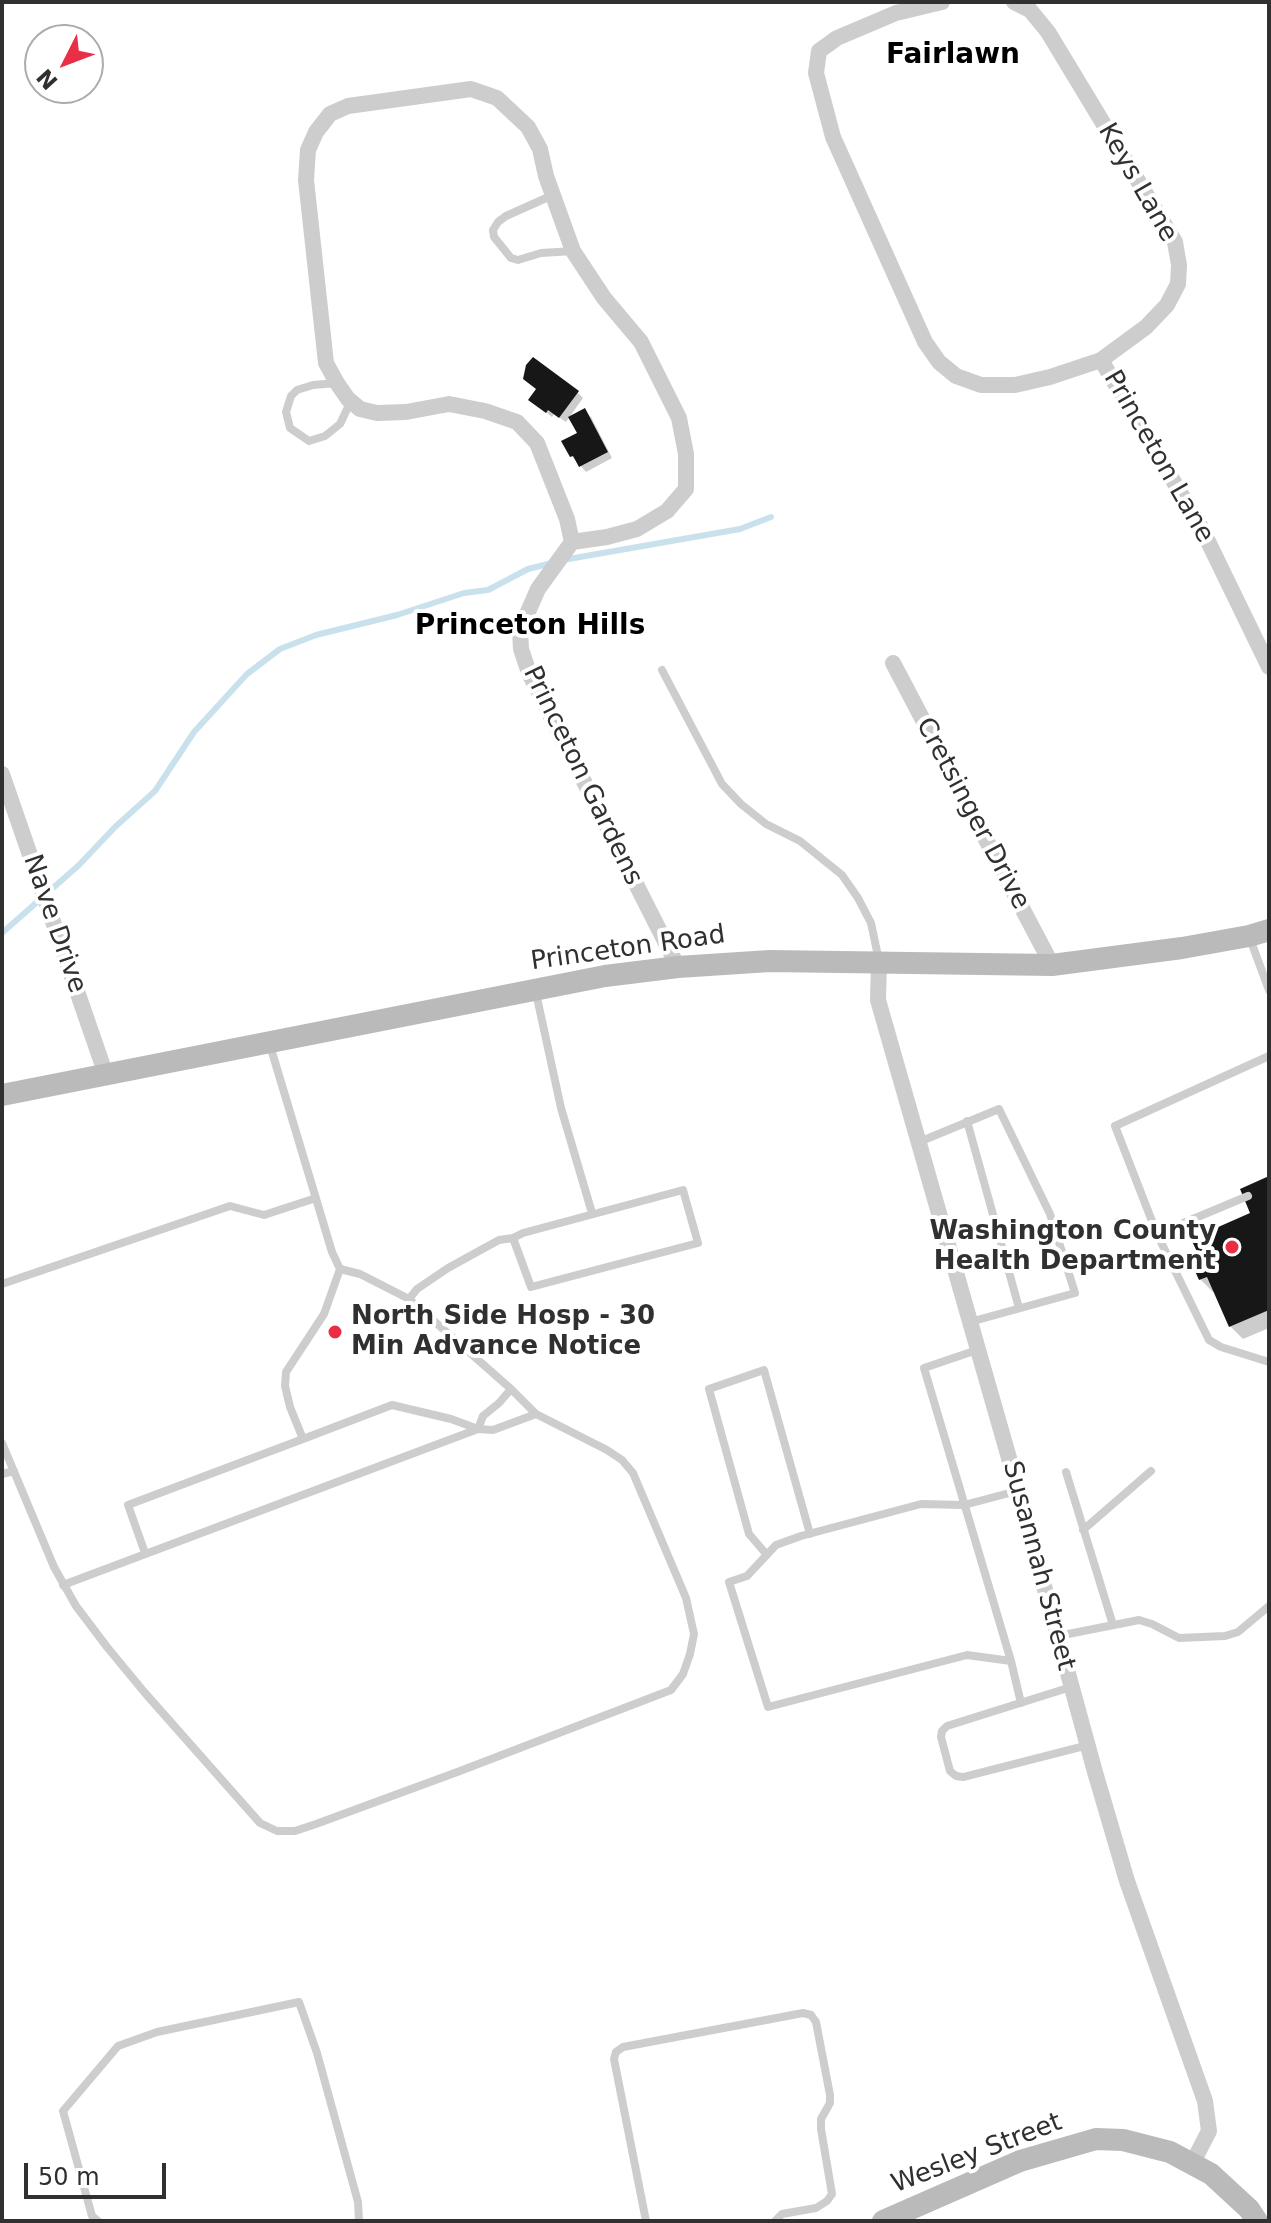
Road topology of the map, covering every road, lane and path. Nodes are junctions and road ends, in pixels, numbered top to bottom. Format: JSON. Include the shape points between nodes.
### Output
{"nodes":[{"id":1,"x":942,"y":2,"type":"edge"},
{"id":2,"x":1014,"y":2,"type":"edge"},
{"id":3,"x":553,"y":195,"type":"junction"},
{"id":4,"x":573,"y":251,"type":"junction"},
{"id":5,"x":1101,"y":360,"type":"junction"},
{"id":6,"x":337,"y":383,"type":"junction"},
{"id":7,"x":348,"y":399,"type":"junction"},
{"id":8,"x":572,"y":542,"type":"junction"},
{"id":9,"x":893,"y":663,"type":"dead end"},
{"id":10,"x":1269,"y":667,"type":"edge"},
{"id":11,"x":662,"y":670,"type":"dead end"},
{"id":12,"x":2,"y":774,"type":"edge"},
{"id":13,"x":1259,"y":933,"type":"edge"},
{"id":14,"x":879,"y":961,"type":"junction"},
{"id":15,"x":1052,"y":965,"type":"junction"},
{"id":16,"x":678,"y":967,"type":"junction"},
{"id":17,"x":535,"y":989,"type":"junction"},
{"id":18,"x":1269,"y":990,"type":"edge"},
{"id":19,"x":269,"y":1042,"type":"junction"},
{"id":20,"x":1269,"y":1056,"type":"edge"},
{"id":21,"x":106,"y":1075,"type":"junction"},
{"id":22,"x":2,"y":1095,"type":"edge"},
{"id":23,"x":967,"y":1121,"type":"junction"},
{"id":24,"x":919,"y":1142,"type":"junction"},
{"id":25,"x":1248,"y":1196,"type":"dead end"},
{"id":26,"x":316,"y":1198,"type":"junction"},
{"id":27,"x":592,"y":1213,"type":"junction"},
{"id":28,"x":1157,"y":1234,"type":"junction"},
{"id":29,"x":513,"y":1238,"type":"junction"},
{"id":30,"x":340,"y":1269,"type":"junction"},
{"id":31,"x":2,"y":1284,"type":"edge"},
{"id":32,"x":409,"y":1299,"type":"junction"},
{"id":33,"x":1019,"y":1308,"type":"junction"},
{"id":34,"x":970,"y":1322,"type":"junction"},
{"id":35,"x":978,"y":1350,"type":"junction"},
{"id":36,"x":1269,"y":1362,"type":"edge"},
{"id":37,"x":511,"y":1389,"type":"junction"},
{"id":38,"x":536,"y":1414,"type":"junction"},
{"id":39,"x":478,"y":1429,"type":"junction"},
{"id":40,"x":303,"y":1439,"type":"junction"},
{"id":41,"x":2,"y":1443,"type":"edge"},
{"id":42,"x":14,"y":1471,"type":"junction"},
{"id":43,"x":1151,"y":1471,"type":"dead end"},
{"id":44,"x":1066,"y":1472,"type":"dead end"},
{"id":45,"x":2,"y":1474,"type":"edge"},
{"id":46,"x":1018,"y":1491,"type":"junction"},
{"id":47,"x":964,"y":1505,"type":"junction"},
{"id":48,"x":1083,"y":1530,"type":"junction"},
{"id":49,"x":810,"y":1534,"type":"junction"},
{"id":50,"x":145,"y":1553,"type":"junction"},
{"id":51,"x":767,"y":1555,"type":"junction"},
{"id":52,"x":63,"y":1585,"type":"junction"},
{"id":53,"x":1269,"y":1606,"type":"edge"},
{"id":54,"x":1113,"y":1625,"type":"junction"},
{"id":55,"x":1057,"y":1636,"type":"junction"},
{"id":56,"x":1011,"y":1661,"type":"junction"},
{"id":57,"x":1071,"y":1687,"type":"junction"},
{"id":58,"x":1021,"y":1703,"type":"junction"},
{"id":59,"x":1088,"y":1745,"type":"junction"},
{"id":60,"x":1192,"y":2164,"type":"junction"},
{"id":61,"x":98,"y":2221,"type":"edge"},
{"id":62,"x":359,"y":2221,"type":"edge"},
{"id":63,"x":646,"y":2221,"type":"edge"},
{"id":64,"x":775,"y":2221,"type":"edge"},
{"id":65,"x":883,"y":2221,"type":"edge"},
{"id":66,"x":1257,"y":2221,"type":"edge"}],
"edges":[{"from":1,"to":5,"type":"street","name":"Princeton Lane","via":[[896,13],[819,51],[816,73],[833,137],[925,342],[939,362],[956,376],[981,385],[1015,385]]},
{"from":2,"to":5,"type":"street","name":"Keys Lane","via":[[1030,10],[1048,32],[1175,242],[1178,284],[1167,305]]},
{"from":3,"to":4,"type":"street"},
{"from":3,"to":4,"type":"lane","via":[[506,216],[493,230],[494,237],[518,260]]},
{"from":3,"to":6,"type":"street","via":[[528,127],[497,98],[471,89],[348,106],[330,114],[308,150],[306,180],[326,363]]},
{"from":4,"to":8,"type":"street","via":[[641,342],[679,418],[686,489],[667,511],[637,529]]},
{"from":5,"to":10,"type":"street","name":"Princeton Lane","via":[[1202,529]]},
{"from":6,"to":7,"type":"street"},
{"from":6,"to":7,"type":"lane","via":[[297,390],[286,412],[290,428],[309,441],[325,436],[340,424]]},
{"from":7,"to":8,"type":"street","via":[[377,413],[449,404],[517,422],[537,443]]},
{"from":8,"to":16,"type":"street","name":"Princeton Gardens","via":[[538,589],[520,630],[521,649]]},
{"from":9,"to":15,"type":"street","name":"Cretsinger Drive"},
{"from":11,"to":14,"type":"lane","via":[[722,784],[766,824],[800,841],[842,875],[871,923]]},
{"from":12,"to":21,"type":"street","name":"Nave Drive"},
{"from":13,"to":15,"type":"street","name":"Princeton Road"},
{"from":13,"to":18,"type":"lane"},
{"from":14,"to":15,"type":"street","name":"Princeton Road"},
{"from":14,"to":16,"type":"street","name":"Princeton Road"},
{"from":14,"to":24,"type":"street","name":"Susannah Street","via":[[878,1000]]},
{"from":16,"to":17,"type":"street","name":"Princeton Road"},
{"from":17,"to":19,"type":"street","name":"Princeton Road"},
{"from":17,"to":27,"type":"lane","via":[[561,1108]]},
{"from":19,"to":21,"type":"street","name":"Princeton Road"},
{"from":19,"to":26,"type":"lane"},
{"from":20,"to":28,"type":"lane","via":[[1115,1126]]},
{"from":21,"to":22,"type":"street","name":"Princeton Road"},
{"from":23,"to":24,"type":"lane"},
{"from":23,"to":33,"type":"lane"},
{"from":23,"to":33,"type":"lane","via":[[999,1109],[1050,1214],[1075,1293]]},
{"from":24,"to":34,"type":"street","name":"Susannah Street"},
{"from":25,"to":28,"type":"lane"},
{"from":26,"to":30,"type":"lane"},
{"from":26,"to":31,"type":"lane","via":[[264,1215],[230,1206]]},
{"from":27,"to":29,"type":"lane"},
{"from":27,"to":29,"type":"lane","via":[[683,1190],[698,1243],[531,1287]]},
{"from":28,"to":36,"type":"lane","via":[[1209,1340]]},
{"from":29,"to":32,"type":"lane","via":[[468,1256]]},
{"from":30,"to":32,"type":"lane"},
{"from":30,"to":40,"type":"lane","via":[[324,1314],[286,1372],[287,1397]]},
{"from":32,"to":37,"type":"lane"},
{"from":33,"to":34,"type":"lane"},
{"from":34,"to":35,"type":"street","name":"Susannah Street"},
{"from":35,"to":46,"type":"street","name":"Susannah Street"},
{"from":35,"to":47,"type":"lane","via":[[924,1368]]},
{"from":37,"to":38,"type":"lane"},
{"from":37,"to":39,"type":"lane","via":[[483,1416]]},
{"from":38,"to":39,"type":"lane","via":[[493,1430]]},
{"from":38,"to":52,"type":"lane","via":[[607,1450],[633,1473],[686,1598],[694,1634],[683,1674],[671,1690],[316,1824],[277,1831],[260,1823],[107,1647]]},
{"from":39,"to":40,"type":"lane","via":[[392,1405]]},
{"from":39,"to":50,"type":"lane"},
{"from":40,"to":50,"type":"lane","via":[[128,1505]]},
{"from":41,"to":42,"type":"lane"},
{"from":42,"to":45,"type":"lane"},
{"from":42,"to":52,"type":"lane"},
{"from":43,"to":48,"type":"lane"},
{"from":44,"to":48,"type":"lane"},
{"from":46,"to":47,"type":"lane"},
{"from":46,"to":55,"type":"street","name":"Susannah Street"},
{"from":47,"to":49,"type":"lane","via":[[921,1504]]},
{"from":47,"to":56,"type":"lane"},
{"from":48,"to":54,"type":"lane"},
{"from":49,"to":51,"type":"lane","via":[[776,1545]]},
{"from":49,"to":51,"type":"lane","via":[[764,1370],[709,1389],[749,1534]]},
{"from":50,"to":52,"type":"lane"},
{"from":51,"to":56,"type":"lane","via":[[747,1576],[729,1582],[768,1707],[967,1655]]},
{"from":53,"to":54,"type":"lane","via":[[1238,1632],[1225,1636],[1179,1638],[1139,1620]]},
{"from":54,"to":55,"type":"lane"},
{"from":55,"to":57,"type":"street","name":"Susannah Street"},
{"from":56,"to":58,"type":"lane"},
{"from":57,"to":58,"type":"lane"},
{"from":57,"to":59,"type":"street","name":"Susannah Street"},
{"from":58,"to":59,"type":"lane","via":[[947,1726],[941,1737],[950,1771],[963,1777]]},
{"from":59,"to":60,"type":"street","name":"Susannah Street","via":[[1127,1881],[1205,2101],[1209,2131]]},
{"from":60,"to":65,"type":"street","name":"Wesley Street","via":[[1147,2145],[1096,2139],[1020,2161]]},
{"from":60,"to":66,"type":"street","name":"Wesley Street","via":[[1231,2191]]},
{"from":61,"to":62,"type":"lane","via":[[92,2216],[63,2111],[118,2046],[157,2032],[299,2002],[322,2068]]},
{"from":63,"to":64,"type":"lane","via":[[616,2052],[803,2013],[816,2022],[830,2095],[821,2129],[832,2194],[816,2208],[782,2214]]}]}
